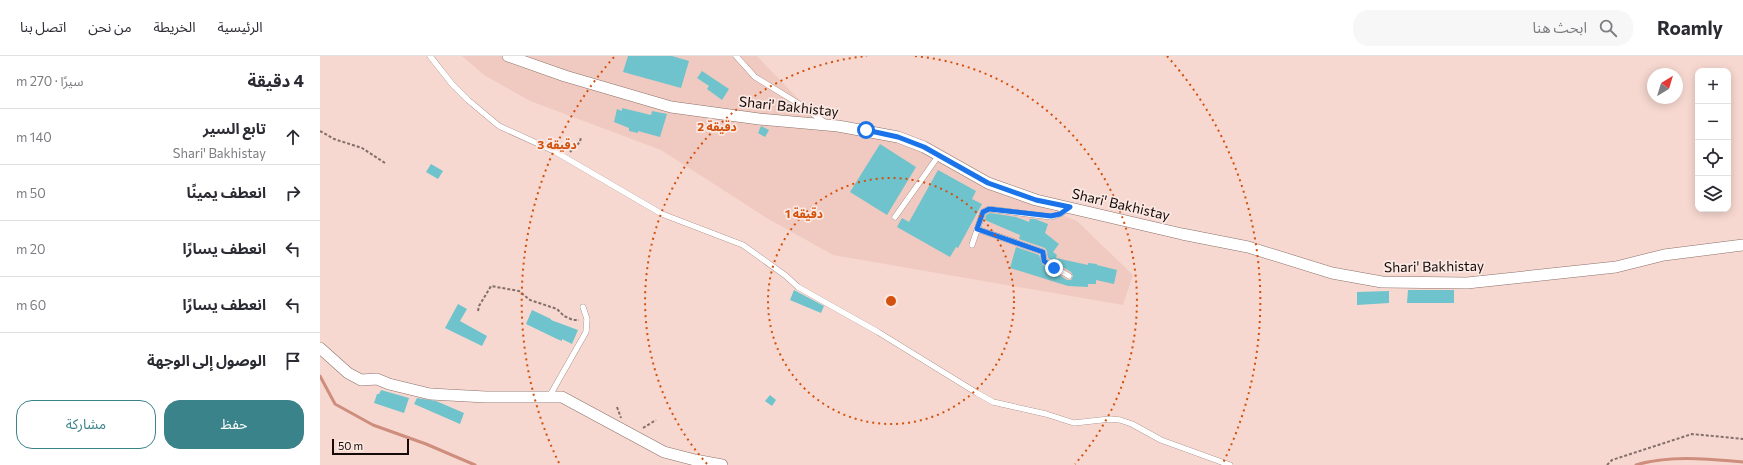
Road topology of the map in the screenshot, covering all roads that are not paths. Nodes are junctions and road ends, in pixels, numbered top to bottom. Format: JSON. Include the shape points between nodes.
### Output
{"nodes":[{"id":1,"x":430,"y":56,"type":"edge"},
{"id":2,"x":508,"y":56,"type":"edge"},
{"id":3,"x":736,"y":56,"type":"edge"},
{"id":4,"x":827,"y":125,"type":"junction"},
{"id":5,"x":939,"y":155,"type":"junction"},
{"id":6,"x":1070,"y":207,"type":"junction"},
{"id":7,"x":895,"y":217,"type":"dead end"},
{"id":8,"x":977,"y":229,"type":"junction"},
{"id":9,"x":972,"y":245,"type":"dead end"},
{"id":10,"x":1743,"y":245,"type":"edge"},
{"id":11,"x":1069,"y":276,"type":"dead end"},
{"id":12,"x":583,"y":307,"type":"dead end"},
{"id":13,"x":320,"y":348,"type":"edge"},
{"id":14,"x":549,"y":397,"type":"junction"},
{"id":15,"x":722,"y":465,"type":"edge"},
{"id":16,"x":1230,"y":465,"type":"edge"}],
"edges":[{"from":1,"to":16,"type":"lane","via":[[452,84],[499,126],[565,157],[662,214],[743,245],[798,287],[878,332],[977,394],[993,402],[1074,423],[1120,420],[1161,440]]},
{"from":2,"to":4,"type":"street","name":"Shari' Bakhistay","via":[[565,76],[671,107]]},
{"from":3,"to":4,"type":"lane","via":[[755,77],[804,107]]},
{"from":4,"to":5,"type":"street","name":"Shari' Bakhistay","via":[[898,137]]},
{"from":5,"to":6,"type":"street","name":"Shari' Bakhistay","via":[[988,183],[1036,200]]},
{"from":5,"to":7,"type":"lane"},
{"from":6,"to":8,"type":"lane","via":[[1060,214],[1051,216],[989,209],[983,212]]},
{"from":6,"to":10,"type":"street","name":"Shari' Bakhistay","via":[[1248,247],[1332,273],[1382,282],[1467,283],[1616,267],[1664,255]]},
{"from":8,"to":9,"type":"lane"},
{"from":8,"to":11,"type":"lane","via":[[1043,252],[1044,261]]},
{"from":12,"to":14,"type":"lane","via":[[587,319],[586,332]]},
{"from":13,"to":14,"type":"street","via":[[348,373],[361,380],[377,379],[430,394]]},
{"from":14,"to":15,"type":"street","via":[[562,397],[664,452]]}]}
